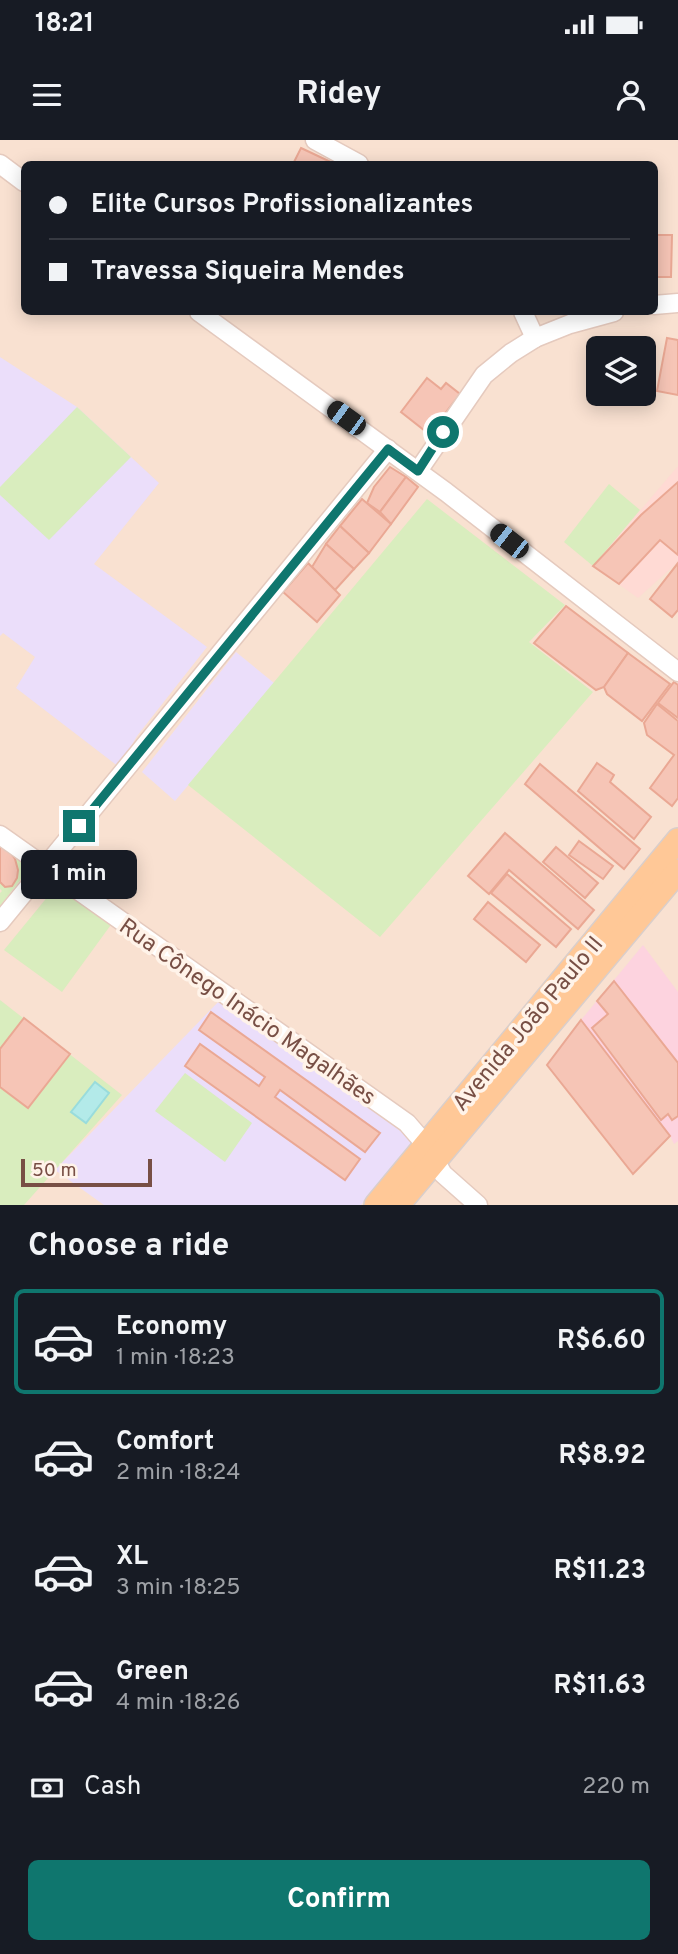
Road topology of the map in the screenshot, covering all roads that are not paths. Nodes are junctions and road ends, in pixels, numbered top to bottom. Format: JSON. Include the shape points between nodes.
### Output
{"nodes":[{"id":1,"x":315,"y":140,"type":"edge"},
{"id":2,"x":354,"y":161,"type":"edge"},
{"id":3,"x":0,"y":164,"type":"edge"},
{"id":4,"x":21,"y":181,"type":"edge"},
{"id":5,"x":678,"y":303,"type":"edge"},
{"id":6,"x":658,"y":305,"type":"edge"},
{"id":7,"x":203,"y":315,"type":"edge"},
{"id":8,"x":524,"y":315,"type":"edge"},
{"id":9,"x":603,"y":315,"type":"edge"},
{"id":10,"x":536,"y":338,"type":"junction"},
{"id":11,"x":388,"y":449,"type":"junction"},
{"id":12,"x":418,"y":471,"type":"junction"},
{"id":13,"x":678,"y":671,"type":"edge"},
{"id":14,"x":0,"y":835,"type":"edge"},
{"id":15,"x":678,"y":840,"type":"edge"},
{"id":16,"x":45,"y":867,"type":"junction"},
{"id":17,"x":678,"y":871,"type":"edge"},
{"id":18,"x":0,"y":922,"type":"edge"},
{"id":19,"x":431,"y":1153,"type":"junction"},
{"id":20,"x":376,"y":1205,"type":"edge"},
{"id":21,"x":398,"y":1205,"type":"edge"},
{"id":22,"x":478,"y":1205,"type":"edge"}],
"edges":[{"from":1,"to":2,"type":"street"},
{"from":3,"to":4,"type":"street"},
{"from":5,"to":6,"type":"street"},
{"from":7,"to":11,"type":"street"},
{"from":8,"to":10,"type":"street"},
{"from":9,"to":10,"type":"street"},
{"from":10,"to":12,"type":"street","via":[[484,375]]},
{"from":11,"to":12,"type":"street"},
{"from":11,"to":16,"type":"street"},
{"from":12,"to":13,"type":"street"},
{"from":14,"to":16,"type":"street","name":"Rua Cônego Inácio Magalhães"},
{"from":15,"to":19,"type":"main road","name":"Avenida João Paulo II"},
{"from":16,"to":18,"type":"street"},
{"from":16,"to":19,"type":"street","name":"Rua Cônego Inácio Magalhães","via":[[396,1116]]},
{"from":17,"to":19,"type":"main road","name":"Avenida João Paulo II"},
{"from":19,"to":20,"type":"main road","name":"Avenida João Paulo II"},
{"from":19,"to":21,"type":"main road","name":"Avenida João Paulo II"},
{"from":19,"to":22,"type":"street","name":"Rua Cônego Inácio Magalhães","via":[[448,1180]]}]}
